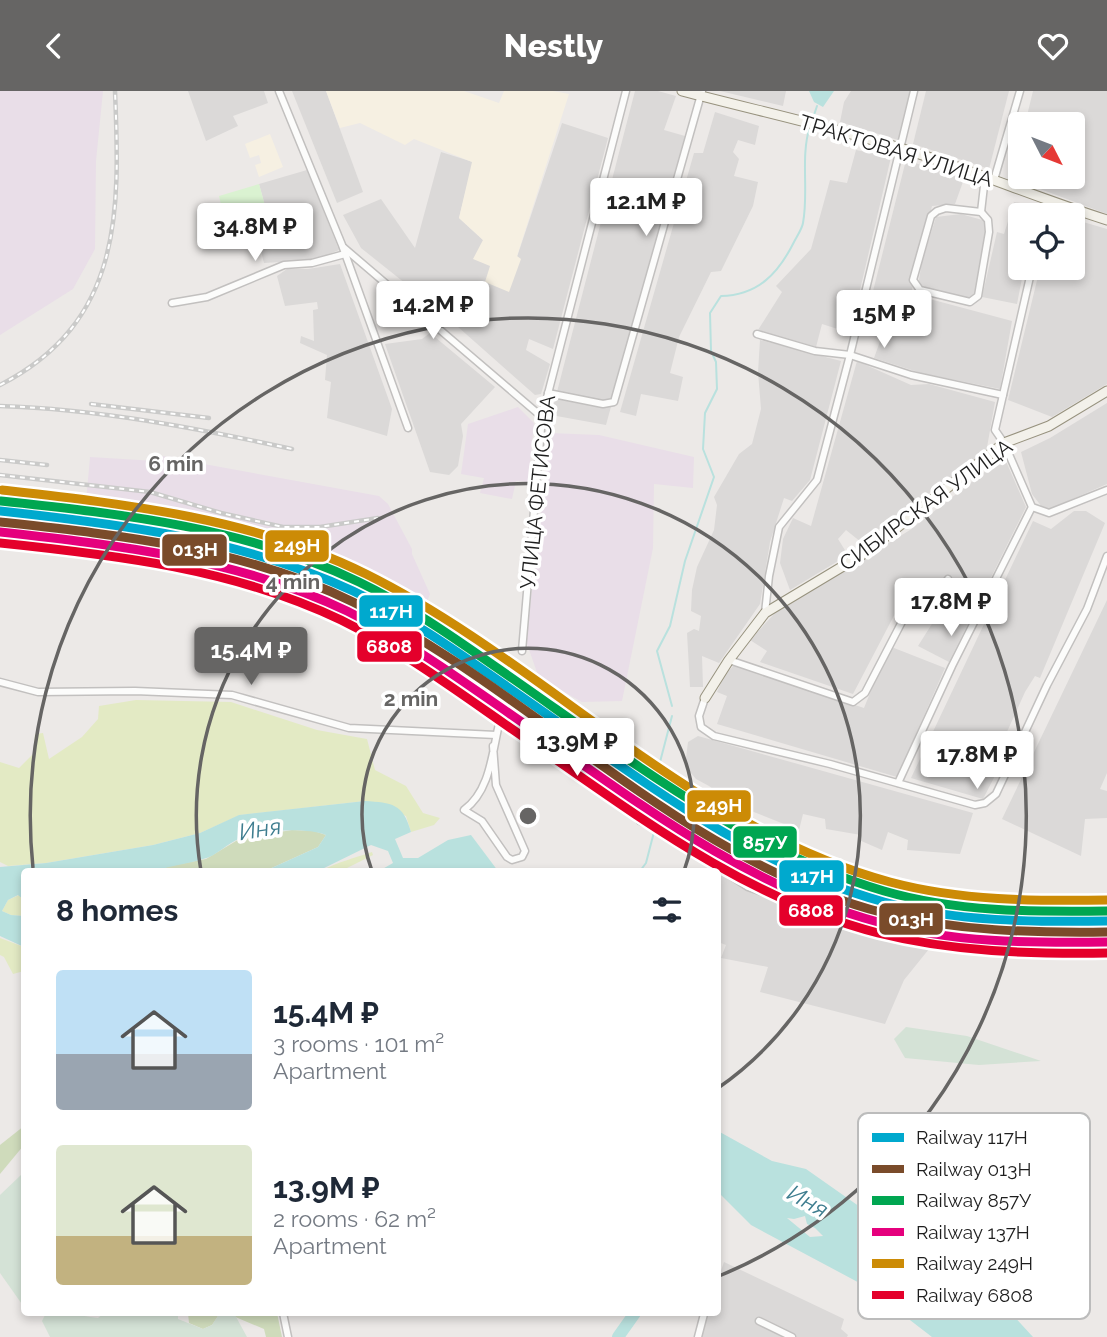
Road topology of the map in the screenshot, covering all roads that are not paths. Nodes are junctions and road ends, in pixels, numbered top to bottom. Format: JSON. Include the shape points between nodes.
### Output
{"nodes":[{"id":1,"x":279,"y":91,"type":"edge"},
{"id":2,"x":626,"y":91,"type":"edge"},
{"id":3,"x":682,"y":91,"type":"edge"},
{"id":4,"x":914,"y":91,"type":"edge"},
{"id":5,"x":1020,"y":91,"type":"edge"},
{"id":6,"x":702,"y":94,"type":"edge"},
{"id":7,"x":900,"y":148,"type":"junction"},
{"id":8,"x":990,"y":179,"type":"junction"},
{"id":9,"x":1048,"y":201,"type":"joint"},
{"id":10,"x":981,"y":212,"type":"junction"},
{"id":11,"x":1107,"y":220,"type":"edge"},
{"id":12,"x":342,"y":245,"type":"junction"},
{"id":13,"x":345,"y":254,"type":"junction"},
{"id":14,"x":1029,"y":280,"type":"edge"},
{"id":15,"x":172,"y":303,"type":"dead end"},
{"id":16,"x":757,"y":334,"type":"dead end"},
{"id":17,"x":850,"y":355,"type":"junction"},
{"id":18,"x":1107,"y":391,"type":"edge"},
{"id":19,"x":548,"y":393,"type":"junction"},
{"id":20,"x":1003,"y":395,"type":"junction"},
{"id":21,"x":542,"y":417,"type":"junction"},
{"id":22,"x":408,"y":428,"type":"dead end"},
{"id":23,"x":1004,"y":443,"type":"junction"},
{"id":24,"x":1107,"y":491,"type":"edge"},
{"id":25,"x":1032,"y":507,"type":"junction"},
{"id":26,"x":1107,"y":556,"type":"edge"},
{"id":27,"x":948,"y":579,"type":"dead end"},
{"id":28,"x":765,"y":613,"type":"junction"},
{"id":29,"x":522,"y":651,"type":"dead end"},
{"id":30,"x":729,"y":660,"type":"junction"},
{"id":31,"x":0,"y":682,"type":"edge"},
{"id":32,"x":705,"y":698,"type":"joint"},
{"id":33,"x":496,"y":735,"type":"junction"},
{"id":34,"x":493,"y":746,"type":"junction"},
{"id":35,"x":898,"y":783,"type":"junction"},
{"id":36,"x":718,"y":868,"type":"edge"},
{"id":37,"x":721,"y":870,"type":"edge"},
{"id":38,"x":890,"y":926,"type":"dead end"},
{"id":39,"x":284,"y":1316,"type":"edge"},
{"id":40,"x":703,"y":1316,"type":"edge"},
{"id":41,"x":759,"y":1321,"type":"dead end"},
{"id":42,"x":288,"y":1337,"type":"edge"},
{"id":43,"x":698,"y":1337,"type":"edge"},
{"id":44,"x":792,"y":1337,"type":"edge"}],
"edges":[{"from":1,"to":12,"type":"street"},
{"from":2,"to":19,"type":"street","name":"УЛИЦА ФЕТИСОВА"},
{"from":3,"to":6,"type":"street","name":"ТРАКТОВАЯ УЛИЦА"},
{"from":4,"to":7,"type":"street"},
{"from":5,"to":8,"type":"street"},
{"from":6,"to":7,"type":"street","name":"ТРАКТОВАЯ УЛИЦА"},
{"from":6,"to":19,"type":"street","via":[[614,402]]},
{"from":7,"to":8,"type":"street","name":"ТРАКТОВАЯ УЛИЦА"},
{"from":7,"to":17,"type":"street"},
{"from":8,"to":9,"type":"street","name":"ТРАКТОВАЯ УЛИЦА"},
{"from":8,"to":10,"type":"street"},
{"from":9,"to":11,"type":"street","name":"ТРАКТОВАЯ УЛИЦА"},
{"from":10,"to":10,"type":"street","via":[[946,208],[931,216],[913,280],[920,290],[971,302],[978,296],[989,232],[988,220]]},
{"from":12,"to":13,"type":"street"},
{"from":12,"to":21,"type":"street"},
{"from":13,"to":15,"type":"street","via":[[284,265],[207,297]]},
{"from":13,"to":22,"type":"street"},
{"from":14,"to":20,"type":"street"},
{"from":16,"to":17,"type":"street","via":[[815,351]]},
{"from":17,"to":20,"type":"street","via":[[911,375]]},
{"from":17,"to":28,"type":"street","via":[[817,480],[779,527]]},
{"from":18,"to":23,"type":"street","name":"СИБИРСКАЯ УЛИЦА","via":[[1049,426]]},
{"from":19,"to":21,"type":"street","name":"УЛИЦА ФЕТИСОВА"},
{"from":20,"to":23,"type":"street","via":[[995,430]]},
{"from":21,"to":29,"type":"street","name":"УЛИЦА ФЕТИСОВА"},
{"from":23,"to":25,"type":"street"},
{"from":23,"to":28,"type":"street","name":"СИБИРСКАЯ УЛИЦА","via":[[865,553]]},
{"from":24,"to":25,"type":"street","via":[[1049,513]]},
{"from":25,"to":35,"type":"street"},
{"from":26,"to":35,"type":"street","via":[[1087,609],[996,794],[975,805]]},
{"from":27,"to":30,"type":"street","via":[[928,612],[922,616],[907,612],[865,693],[853,702]]},
{"from":28,"to":30,"type":"street","name":"СИБИРСКАЯ УЛИЦА"},
{"from":30,"to":32,"type":"street","name":"СИБИРСКАЯ УЛИЦА"},
{"from":31,"to":33,"type":"street","via":[[38,692],[232,695],[349,728]]},
{"from":32,"to":35,"type":"street","via":[[701,726],[714,736]]},
{"from":33,"to":34,"type":"street"},
{"from":33,"to":36,"type":"street","via":[[503,721],[526,720],[535,725],[628,803],[639,821]]},
{"from":34,"to":34,"type":"street","via":[[483,788],[464,810],[481,821],[507,856],[517,860],[525,851],[496,785]]},
{"from":37,"to":38,"type":"street","via":[[748,887],[832,916]]},
{"from":39,"to":42,"type":"street"},
{"from":40,"to":43,"type":"street"},
{"from":41,"to":44,"type":"street"}]}
